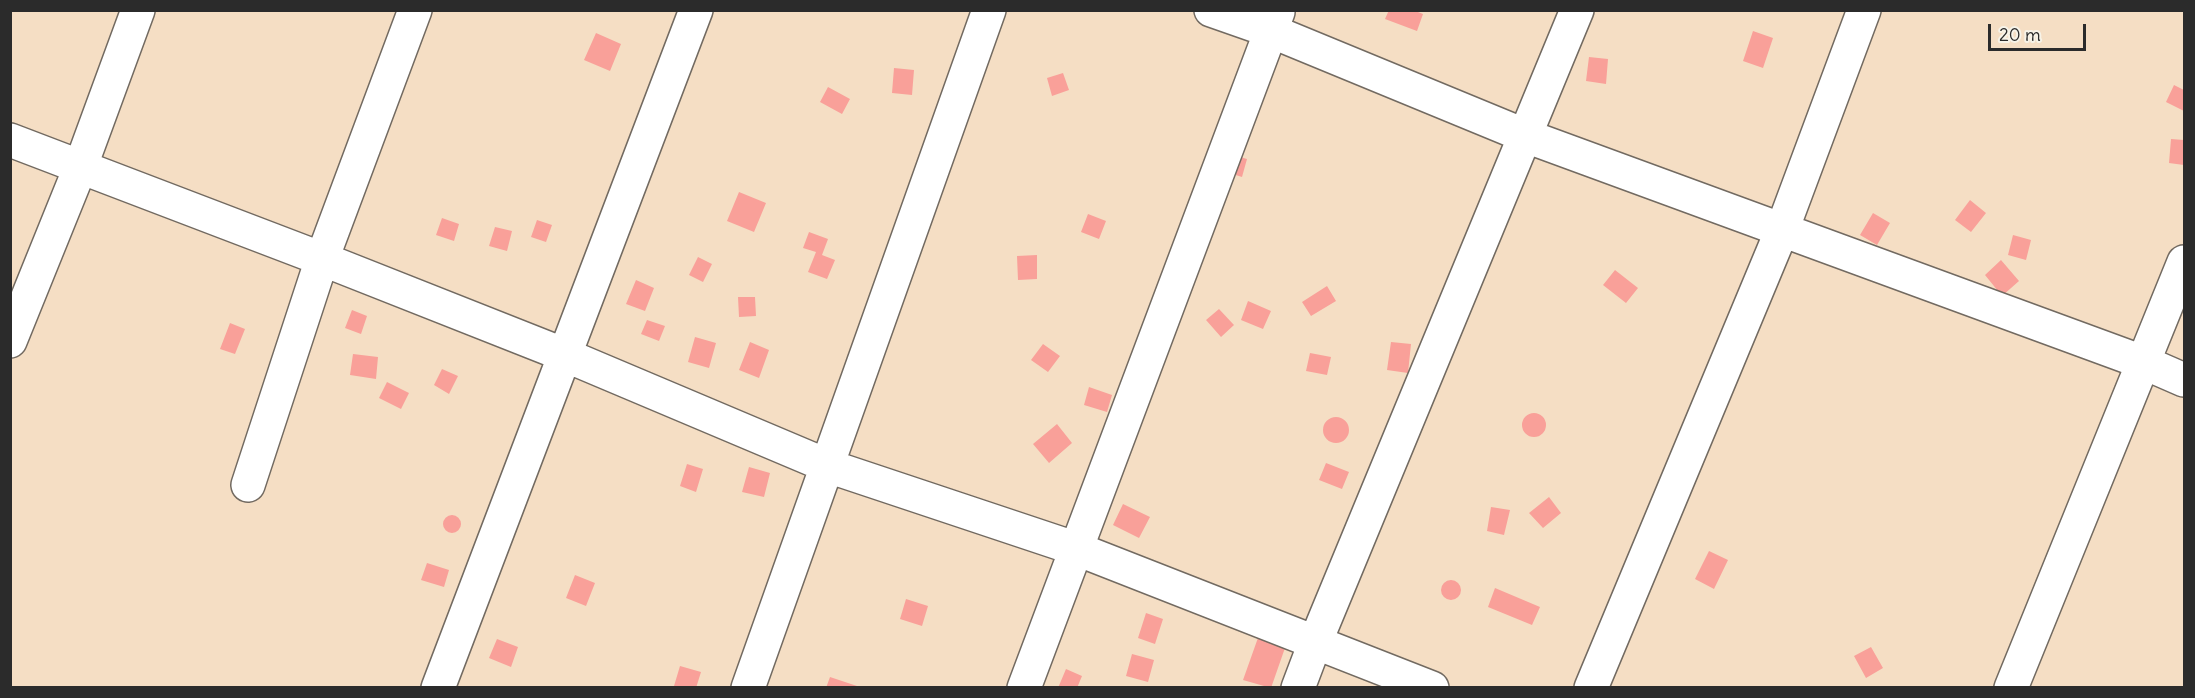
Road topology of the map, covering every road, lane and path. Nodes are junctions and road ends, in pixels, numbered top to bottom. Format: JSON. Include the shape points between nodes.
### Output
{"nodes":[{"id":1,"x":138,"y":10,"type":"edge"},
{"id":2,"x":414,"y":10,"type":"edge"},
{"id":3,"x":696,"y":10,"type":"edge"},
{"id":4,"x":989,"y":10,"type":"edge"},
{"id":5,"x":1211,"y":10,"type":"edge"},
{"id":6,"x":1577,"y":10,"type":"edge"},
{"id":7,"x":1864,"y":10,"type":"edge"},
{"id":8,"x":1275,"y":21,"type":"edge"},
{"id":9,"x":1526,"y":136,"type":"junction"},
{"id":10,"x":10,"y":140,"type":"edge"},
{"id":11,"x":80,"y":168,"type":"junction"},
{"id":12,"x":1782,"y":230,"type":"junction"},
{"id":13,"x":322,"y":259,"type":"junction"},
{"id":14,"x":2184,"y":262,"type":"edge"},
{"id":15,"x":10,"y":341,"type":"edge"},
{"id":16,"x":565,"y":355,"type":"junction"},
{"id":17,"x":2145,"y":363,"type":"junction"},
{"id":18,"x":2184,"y":380,"type":"edge"},
{"id":19,"x":828,"y":466,"type":"junction"},
{"id":20,"x":248,"y":485,"type":"dead end"},
{"id":21,"x":1077,"y":549,"type":"junction"},
{"id":22,"x":1315,"y":643,"type":"junction"},
{"id":23,"x":438,"y":687,"type":"edge"},
{"id":24,"x":748,"y":687,"type":"edge"},
{"id":25,"x":1024,"y":687,"type":"edge"},
{"id":26,"x":1298,"y":687,"type":"edge"},
{"id":27,"x":1432,"y":687,"type":"edge"},
{"id":28,"x":1591,"y":687,"type":"edge"},
{"id":29,"x":2012,"y":687,"type":"edge"}],
"edges":[{"from":1,"to":11,"type":"street"},
{"from":2,"to":13,"type":"street"},
{"from":3,"to":16,"type":"street"},
{"from":4,"to":19,"type":"street"},
{"from":5,"to":8,"type":"street"},
{"from":6,"to":9,"type":"street"},
{"from":7,"to":12,"type":"street"},
{"from":8,"to":9,"type":"street"},
{"from":8,"to":21,"type":"street"},
{"from":9,"to":12,"type":"street"},
{"from":9,"to":22,"type":"street"},
{"from":10,"to":11,"type":"street"},
{"from":11,"to":13,"type":"street"},
{"from":11,"to":15,"type":"street"},
{"from":12,"to":17,"type":"street"},
{"from":12,"to":28,"type":"street"},
{"from":13,"to":16,"type":"street"},
{"from":13,"to":20,"type":"street"},
{"from":14,"to":17,"type":"street"},
{"from":16,"to":19,"type":"street"},
{"from":16,"to":23,"type":"street"},
{"from":17,"to":18,"type":"street"},
{"from":17,"to":29,"type":"street"},
{"from":19,"to":21,"type":"street"},
{"from":19,"to":24,"type":"street"},
{"from":21,"to":22,"type":"street"},
{"from":21,"to":25,"type":"street"},
{"from":22,"to":26,"type":"street"},
{"from":22,"to":27,"type":"street"}]}
